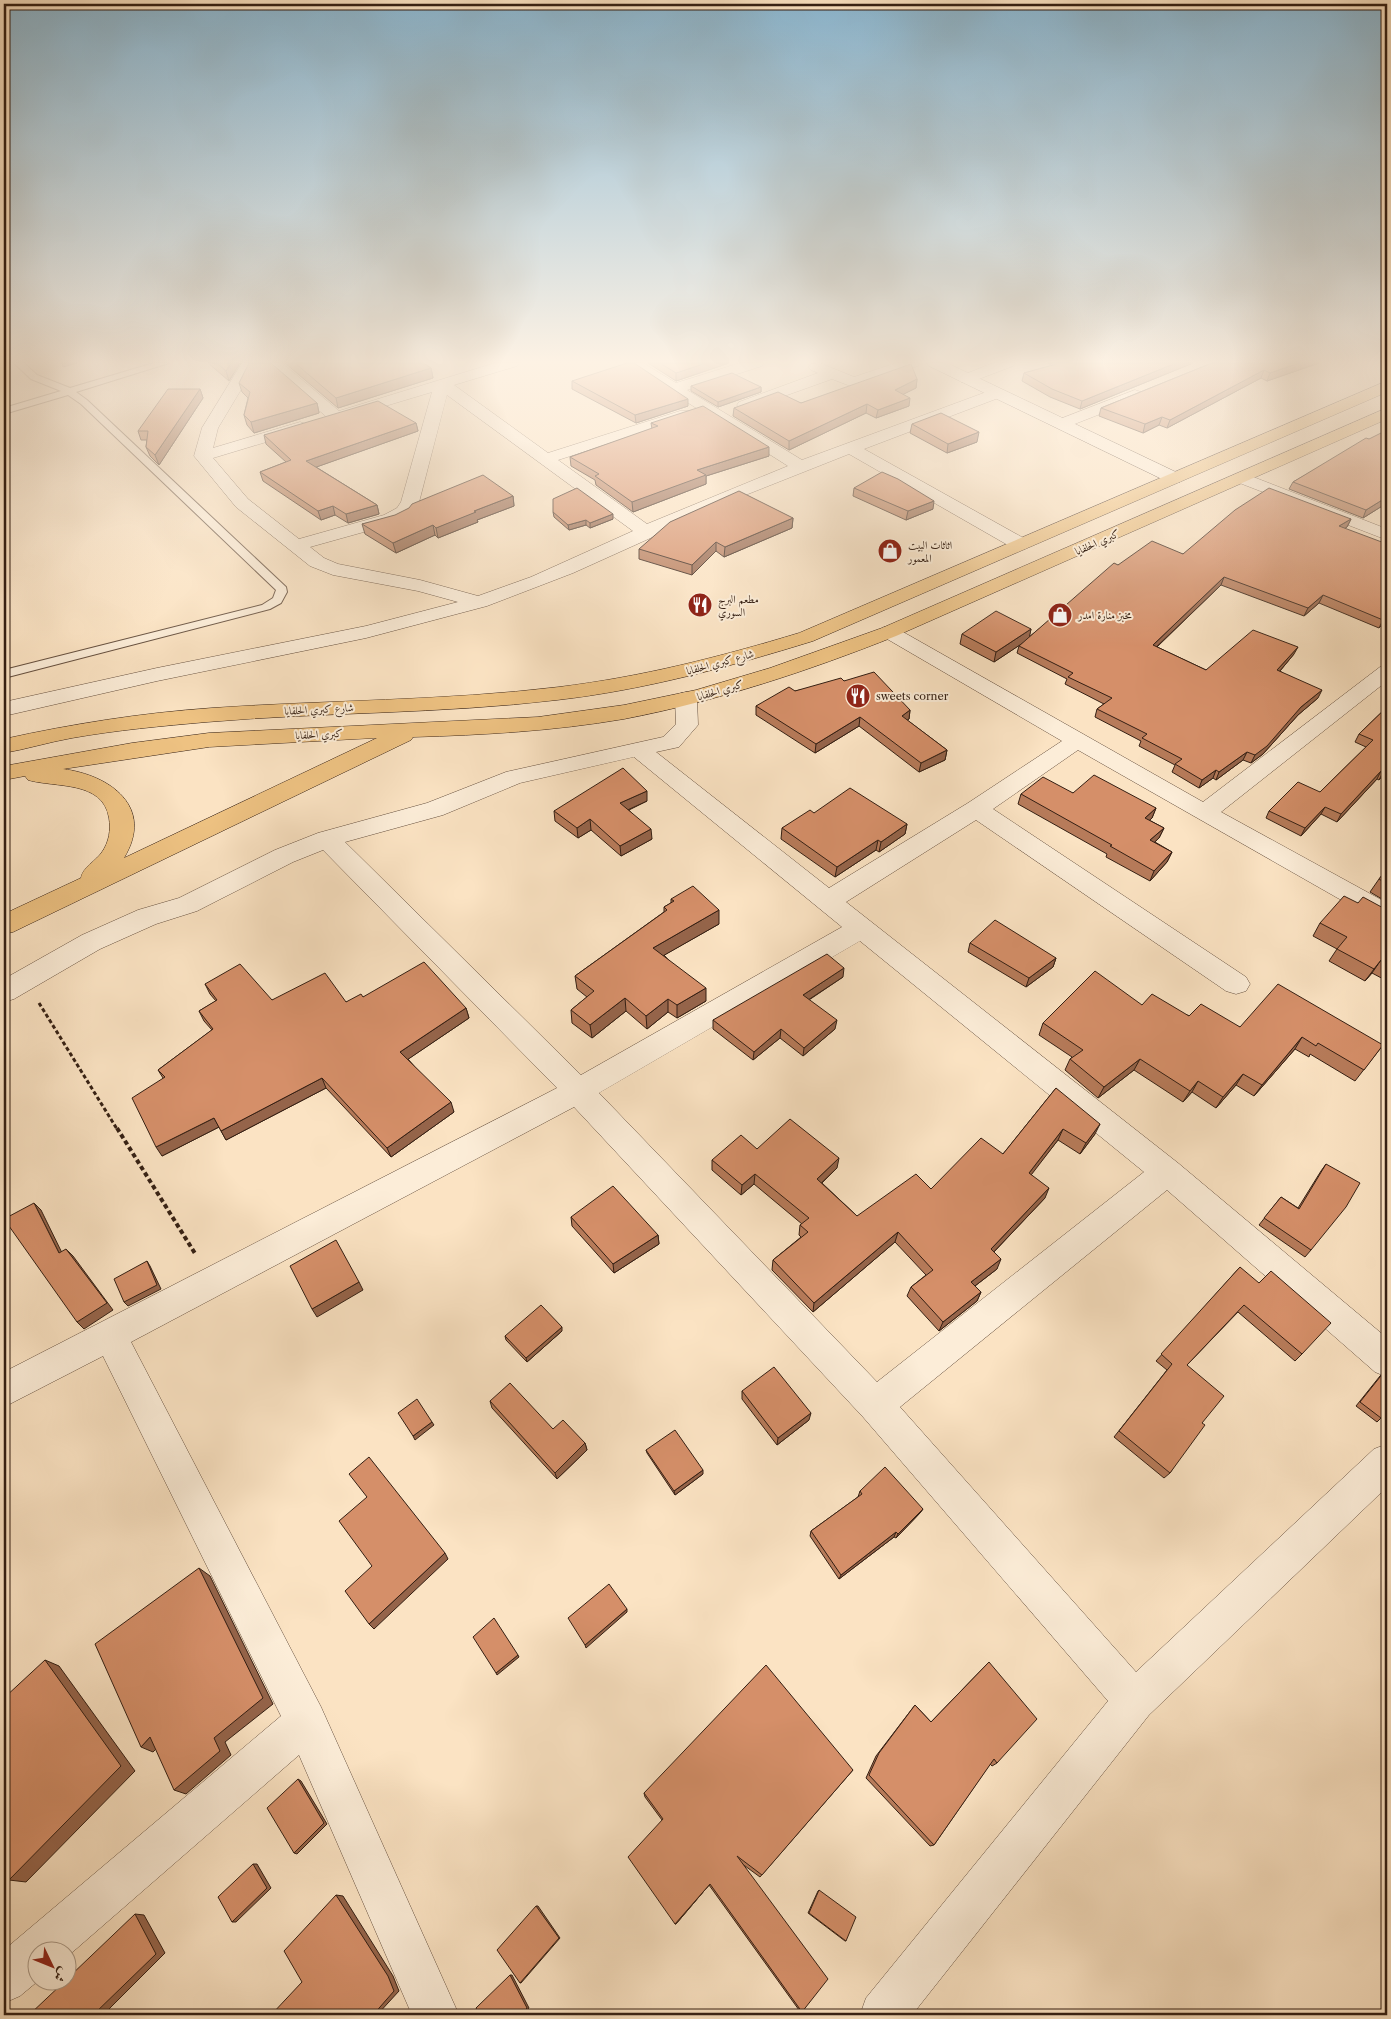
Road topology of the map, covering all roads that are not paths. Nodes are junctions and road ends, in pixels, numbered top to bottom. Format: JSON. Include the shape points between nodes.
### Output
{"nodes":[{"id":1,"x":143,"y":457,"type":"edge"},
{"id":2,"x":203,"y":457,"type":"edge"},
{"id":3,"x":422,"y":457,"type":"edge"},
{"id":4,"x":544,"y":457,"type":"edge"},
{"id":5,"x":552,"y":457,"type":"edge"},
{"id":6,"x":785,"y":457,"type":"edge"},
{"id":7,"x":825,"y":457,"type":"edge"},
{"id":8,"x":867,"y":457,"type":"edge"},
{"id":9,"x":1130,"y":457,"type":"edge"},
{"id":10,"x":1222,"y":457,"type":"edge"},
{"id":11,"x":1289,"y":457,"type":"edge"},
{"id":12,"x":546,"y":459,"type":"junction"},
{"id":13,"x":800,"y":466,"type":"junction"},
{"id":14,"x":1174,"y":478,"type":"junction"},
{"id":15,"x":1243,"y":478,"type":"junction"},
{"id":16,"x":646,"y":532,"type":"junction"},
{"id":17,"x":1387,"y":535,"type":"edge"},
{"id":18,"x":1020,"y":544,"type":"junction"},
{"id":19,"x":295,"y":546,"type":"junction"},
{"id":20,"x":478,"y":602,"type":"junction"},
{"id":21,"x":889,"y":632,"type":"junction"},
{"id":22,"x":1387,"y":671,"type":"edge"},
{"id":23,"x":4,"y":674,"type":"edge"},
{"id":24,"x":1366,"y":688,"type":"junction"},
{"id":25,"x":1387,"y":698,"type":"edge"},
{"id":26,"x":686,"y":699,"type":"junction"},
{"id":27,"x":4,"y":709,"type":"edge"},
{"id":28,"x":411,"y":731,"type":"junction"},
{"id":29,"x":1078,"y":740,"type":"junction"},
{"id":30,"x":4,"y":746,"type":"edge"},
{"id":31,"x":639,"y":750,"type":"junction"},
{"id":32,"x":4,"y":773,"type":"edge"},
{"id":33,"x":976,"y":809,"type":"junction"},
{"id":34,"x":1204,"y":813,"type":"junction"},
{"id":35,"x":326,"y":839,"type":"junction"},
{"id":36,"x":76,"y":889,"type":"junction"},
{"id":37,"x":830,"y":900,"type":"junction"},
{"id":38,"x":1387,"y":914,"type":"edge"},
{"id":39,"x":4,"y":925,"type":"edge"},
{"id":40,"x":861,"y":928,"type":"junction"},
{"id":41,"x":1236,"y":984,"type":"dead end"},
{"id":42,"x":4,"y":992,"type":"edge"},
{"id":43,"x":578,"y":1091,"type":"junction"},
{"id":44,"x":1167,"y":1172,"type":"junction"},
{"id":45,"x":110,"y":1336,"type":"junction"},
{"id":46,"x":1387,"y":1360,"type":"edge"},
{"id":47,"x":4,"y":1390,"type":"edge"},
{"id":48,"x":876,"y":1405,"type":"junction"},
{"id":49,"x":1385,"y":1470,"type":"edge"},
{"id":50,"x":1134,"y":1701,"type":"junction"},
{"id":51,"x":306,"y":1722,"type":"junction"},
{"id":52,"x":4,"y":1980,"type":"edge"},
{"id":53,"x":436,"y":2015,"type":"edge"},
{"id":54,"x":883,"y":2015,"type":"edge"}],
"edges":[{"from":1,"to":23,"type":"lane","via":[[279,585],[282,595],[266,607]]},
{"from":2,"to":19,"type":"street","via":[[242,502]]},
{"from":3,"to":19,"type":"street","via":[[410,502],[404,512],[390,520]]},
{"from":4,"to":12,"type":"street"},
{"from":5,"to":12,"type":"street"},
{"from":6,"to":13,"type":"street"},
{"from":7,"to":13,"type":"street"},
{"from":8,"to":18,"type":"street"},
{"from":9,"to":14,"type":"street"},
{"from":10,"to":14,"type":"main road","name":"شارع كبري الحلفايا"},
{"from":11,"to":15,"type":"main road","name":"كبري الحلفايا"},
{"from":12,"to":16,"type":"street"},
{"from":13,"to":16,"type":"street"},
{"from":14,"to":18,"type":"main road","name":"شارع كبري الحلفايا"},
{"from":15,"to":17,"type":"street"},
{"from":15,"to":21,"type":"main road","name":"كبري الحلفايا"},
{"from":16,"to":20,"type":"street","via":[[569,568]]},
{"from":18,"to":30,"type":"main road","name":"شارع كبري الحلفايا","via":[[806,636],[746,656],[626,684],[555,694],[439,703],[210,714],[113,725]]},
{"from":19,"to":20,"type":"street","via":[[333,569],[420,586]]},
{"from":20,"to":27,"type":"street","via":[[365,632],[113,682]]},
{"from":21,"to":26,"type":"main road","name":"كبري الحلفايا","via":[[765,677]]},
{"from":21,"to":29,"type":"street"},
{"from":22,"to":24,"type":"street"},
{"from":24,"to":25,"type":"street"},
{"from":24,"to":34,"type":"street"},
{"from":26,"to":28,"type":"main road","name":"كبري الحلفايا","via":[[586,718]]},
{"from":26,"to":31,"type":"street","via":[[687,725],[671,742]]},
{"from":28,"to":32,"type":"main road","name":"كبري الحلفايا","via":[[210,740],[85,757]]},
{"from":28,"to":36,"type":"main road"},
{"from":29,"to":33,"type":"street"},
{"from":29,"to":34,"type":"street"},
{"from":31,"to":35,"type":"street","via":[[514,777],[436,809]]},
{"from":31,"to":37,"type":"street"},
{"from":32,"to":36,"type":"main road","via":[[62,776],[87,782],[106,792],[118,807],[122,840],[114,856]]},
{"from":33,"to":37,"type":"street"},
{"from":33,"to":41,"type":"street"},
{"from":34,"to":38,"type":"street"},
{"from":35,"to":42,"type":"street","via":[[284,856],[188,905],[147,917],[91,942]]},
{"from":35,"to":43,"type":"street"},
{"from":36,"to":39,"type":"main road"},
{"from":37,"to":40,"type":"street"},
{"from":40,"to":43,"type":"street"},
{"from":40,"to":44,"type":"street"},
{"from":43,"to":45,"type":"street"},
{"from":43,"to":48,"type":"street"},
{"from":44,"to":46,"type":"street"},
{"from":44,"to":48,"type":"street"},
{"from":45,"to":47,"type":"street"},
{"from":45,"to":51,"type":"street"},
{"from":48,"to":50,"type":"street"},
{"from":49,"to":50,"type":"street"},
{"from":50,"to":54,"type":"street"},
{"from":51,"to":52,"type":"street"},
{"from":51,"to":53,"type":"street"}]}
